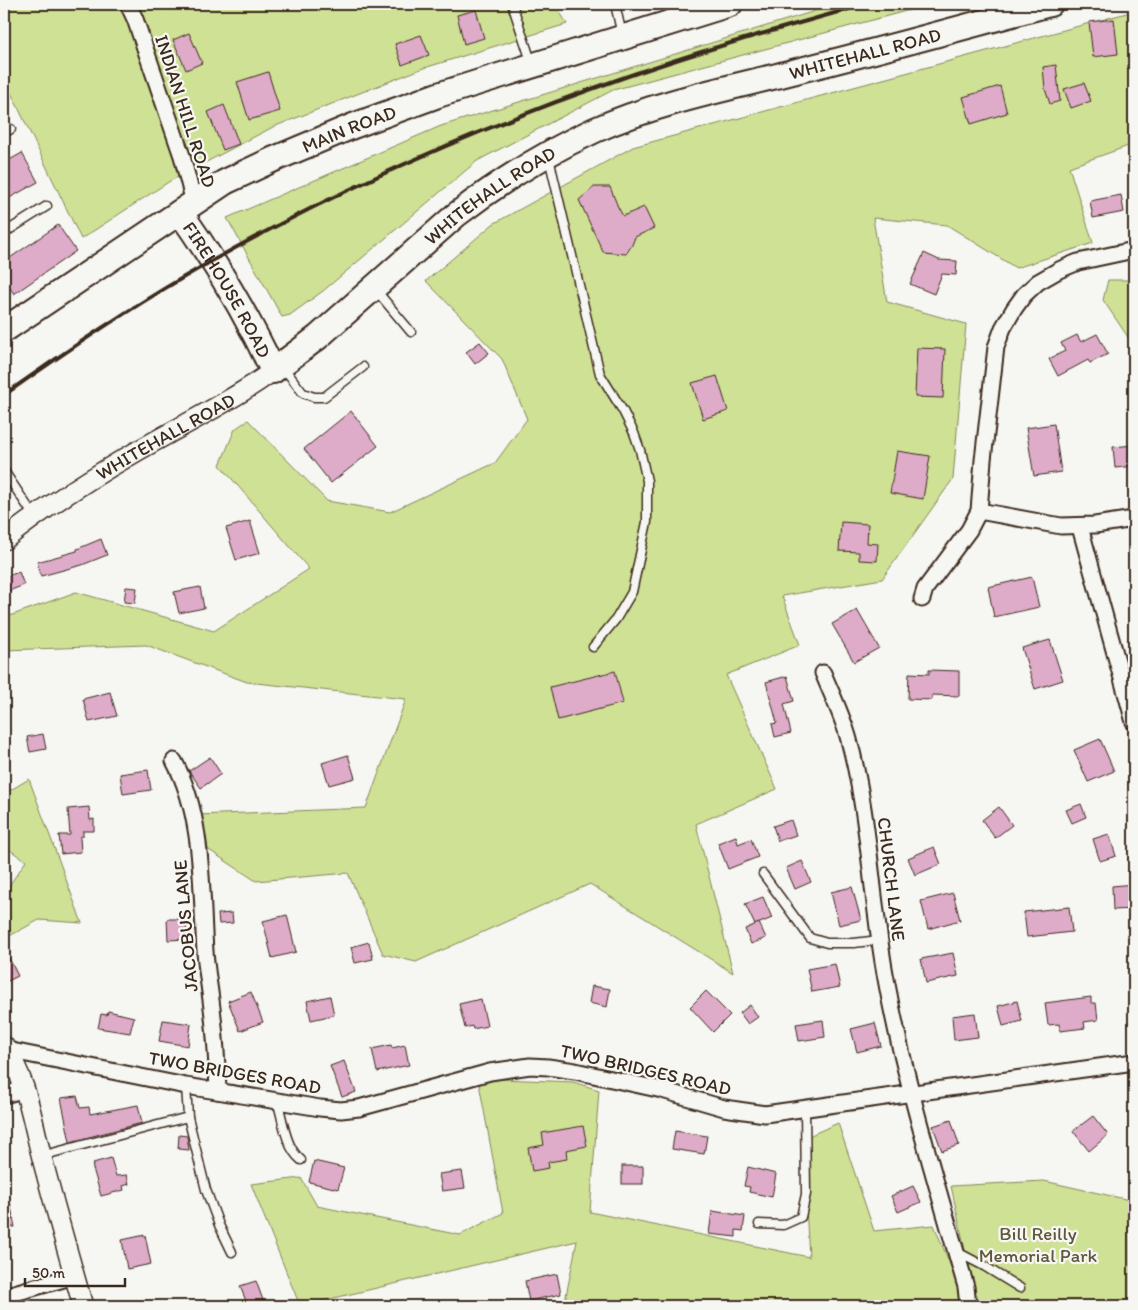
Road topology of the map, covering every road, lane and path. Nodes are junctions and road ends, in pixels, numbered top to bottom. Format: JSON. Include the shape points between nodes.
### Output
{"nodes":[{"id":1,"x":128,"y":4,"type":"edge"},
{"id":2,"x":512,"y":4,"type":"edge"},
{"id":3,"x":615,"y":4,"type":"edge"},
{"id":4,"x":730,"y":4,"type":"edge"},
{"id":5,"x":1050,"y":4,"type":"edge"},
{"id":6,"x":622,"y":37,"type":"junction"},
{"id":7,"x":532,"y":65,"type":"junction"},
{"id":8,"x":548,"y":154,"type":"junction"},
{"id":9,"x":47,"y":206,"type":"dead end"},
{"id":10,"x":187,"y":207,"type":"junction"},
{"id":11,"x":4,"y":233,"type":"edge"},
{"id":12,"x":1134,"y":250,"type":"edge"},
{"id":13,"x":374,"y":287,"type":"junction"},
{"id":14,"x":8,"y":324,"type":"edge"},
{"id":15,"x":411,"y":332,"type":"dead end"},
{"id":16,"x":277,"y":367,"type":"junction"},
{"id":17,"x":363,"y":367,"type":"dead end"},
{"id":18,"x":4,"y":471,"type":"edge"},
{"id":19,"x":979,"y":511,"type":"junction"},
{"id":20,"x":34,"y":516,"type":"junction"},
{"id":21,"x":1134,"y":519,"type":"edge"},
{"id":22,"x":1080,"y":527,"type":"junction"},
{"id":23,"x":4,"y":540,"type":"edge"},
{"id":24,"x":922,"y":599,"type":"dead end"},
{"id":25,"x":593,"y":647,"type":"dead end"},
{"id":26,"x":823,"y":673,"type":"dead end"},
{"id":27,"x":1134,"y":722,"type":"edge"},
{"id":28,"x":174,"y":761,"type":"dead end"},
{"id":29,"x":763,"y":874,"type":"dead end"},
{"id":30,"x":879,"y":940,"type":"junction"},
{"id":31,"x":5,"y":1048,"type":"edge"},
{"id":32,"x":1134,"y":1062,"type":"edge"},
{"id":33,"x":186,"y":1086,"type":"junction"},
{"id":34,"x":25,"y":1089,"type":"junction"},
{"id":35,"x":218,"y":1091,"type":"junction"},
{"id":36,"x":912,"y":1094,"type":"junction"},
{"id":37,"x":4,"y":1095,"type":"edge"},
{"id":38,"x":277,"y":1100,"type":"junction"},
{"id":39,"x":805,"y":1108,"type":"junction"},
{"id":40,"x":188,"y":1117,"type":"junction"},
{"id":41,"x":41,"y":1156,"type":"junction"},
{"id":42,"x":301,"y":1160,"type":"dead end"},
{"id":43,"x":759,"y":1224,"type":"dead end"},
{"id":44,"x":955,"y":1251,"type":"junction"},
{"id":45,"x":232,"y":1252,"type":"dead end"},
{"id":46,"x":74,"y":1276,"type":"junction"},
{"id":47,"x":1020,"y":1288,"type":"dead end"},
{"id":48,"x":4,"y":1296,"type":"edge"},
{"id":49,"x":83,"y":1306,"type":"edge"},
{"id":50,"x":968,"y":1306,"type":"edge"}],
"edges":[{"from":1,"to":10,"type":"street","name":"INDIAN HILL ROAD","via":[[182,156]]},
{"from":2,"to":7,"type":"lane"},
{"from":3,"to":6,"type":"lane"},
{"from":4,"to":6,"type":"main road","name":"MAIN ROAD"},
{"from":5,"to":8,"type":"main road","name":"WHITEHALL ROAD","via":[[703,94],[595,130]]},
{"from":6,"to":7,"type":"main road","name":"MAIN ROAD"},
{"from":7,"to":10,"type":"main road","name":"MAIN ROAD","via":[[353,126],[225,182]]},
{"from":8,"to":13,"type":"main road","name":"WHITEHALL ROAD","via":[[478,198]]},
{"from":8,"to":25,"type":"lane","via":[[600,374],[634,433],[647,481],[647,522],[632,592],[616,619]]},
{"from":9,"to":11,"type":"lane"},
{"from":10,"to":14,"type":"main road","name":"MAIN ROAD"},
{"from":10,"to":16,"type":"main road","name":"FIREHOUSE ROAD","via":[[206,250]]},
{"from":12,"to":19,"type":"street","via":[[1078,262],[1059,270],[1038,282],[1010,315],[996,346]]},
{"from":13,"to":15,"type":"lane"},
{"from":13,"to":16,"type":"main road","name":"WHITEHALL ROAD","via":[[318,337]]},
{"from":16,"to":17,"type":"lane","via":[[303,393],[324,397]]},
{"from":16,"to":20,"type":"street","name":"WHITEHALL ROAD"},
{"from":18,"to":20,"type":"lane"},
{"from":19,"to":22,"type":"street"},
{"from":19,"to":24,"type":"street","via":[[969,530],[925,589]]},
{"from":20,"to":23,"type":"street","name":"WHITEHALL ROAD"},
{"from":21,"to":22,"type":"street"},
{"from":22,"to":27,"type":"street"},
{"from":26,"to":30,"type":"street","name":"CHURCH LANE","via":[[849,737],[858,779]]},
{"from":28,"to":35,"type":"street","name":"JACOBUS LANE","via":[[190,801],[199,854]]},
{"from":29,"to":30,"type":"lane","via":[[810,938],[827,943]]},
{"from":30,"to":36,"type":"street","name":"CHURCH LANE"},
{"from":31,"to":33,"type":"street","name":"TWO BRIDGES ROAD"},
{"from":31,"to":34,"type":"street"},
{"from":32,"to":36,"type":"street","name":"TWO BRIDGES ROAD"},
{"from":33,"to":35,"type":"street","name":"TWO BRIDGES ROAD"},
{"from":33,"to":40,"type":"lane"},
{"from":34,"to":37,"type":"street"},
{"from":34,"to":41,"type":"street"},
{"from":35,"to":38,"type":"street","name":"TWO BRIDGES ROAD"},
{"from":36,"to":39,"type":"street","name":"TWO BRIDGES ROAD"},
{"from":36,"to":44,"type":"street","name":"CHURCH LANE"},
{"from":38,"to":39,"type":"street","name":"TWO BRIDGES ROAD","via":[[327,1109],[359,1108],[490,1072],[530,1066],[575,1071],[752,1113]]},
{"from":38,"to":42,"type":"lane","via":[[291,1147]]},
{"from":39,"to":43,"type":"lane","via":[[806,1194],[800,1217],[783,1225]]},
{"from":40,"to":41,"type":"lane"},
{"from":40,"to":45,"type":"lane","via":[[206,1190]]},
{"from":41,"to":46,"type":"street"},
{"from":44,"to":47,"type":"lane"},
{"from":44,"to":50,"type":"street","name":"CHURCH LANE"},
{"from":46,"to":48,"type":"street"},
{"from":46,"to":49,"type":"street"}]}
